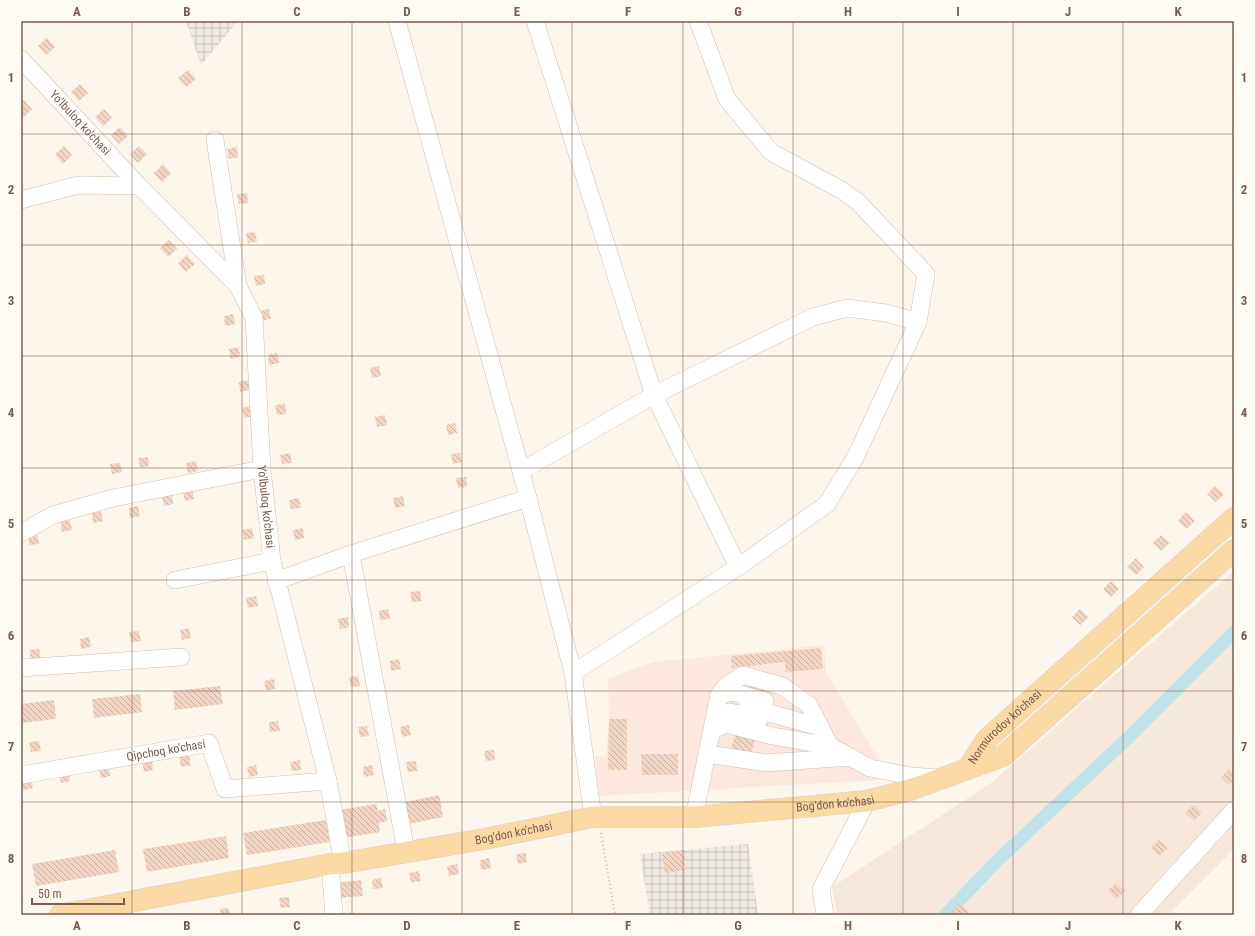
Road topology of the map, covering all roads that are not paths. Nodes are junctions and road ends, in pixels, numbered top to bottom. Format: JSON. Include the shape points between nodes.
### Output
{"nodes":[{"id":1,"x":398,"y":21,"type":"edge"},
{"id":2,"x":535,"y":21,"type":"edge"},
{"id":3,"x":698,"y":21,"type":"edge"},
{"id":4,"x":21,"y":59,"type":"edge"},
{"id":5,"x":215,"y":140,"type":"dead end"},
{"id":6,"x":139,"y":186,"type":"junction"},
{"id":7,"x":21,"y":200,"type":"edge"},
{"id":8,"x":238,"y":286,"type":"junction"},
{"id":9,"x":918,"y":322,"type":"junction"},
{"id":10,"x":654,"y":395,"type":"junction"},
{"id":11,"x":262,"y":469,"type":"junction"},
{"id":12,"x":521,"y":471,"type":"junction"},
{"id":13,"x":528,"y":498,"type":"junction"},
{"id":14,"x":1234,"y":518,"type":"edge"},
{"id":15,"x":21,"y":533,"type":"edge"},
{"id":16,"x":1234,"y":550,"type":"edge"},
{"id":17,"x":351,"y":554,"type":"junction"},
{"id":18,"x":272,"y":561,"type":"junction"},
{"id":19,"x":738,"y":567,"type":"junction"},
{"id":20,"x":175,"y":580,"type":"dead end"},
{"id":21,"x":276,"y":581,"type":"junction"},
{"id":22,"x":181,"y":657,"type":"dead end"},
{"id":23,"x":21,"y":668,"type":"edge"},
{"id":24,"x":573,"y":673,"type":"junction"},
{"id":25,"x":714,"y":724,"type":"junction"},
{"id":26,"x":820,"y":726,"type":"junction"},
{"id":27,"x":851,"y":757,"type":"junction"},
{"id":28,"x":967,"y":770,"type":"junction"},
{"id":29,"x":21,"y":775,"type":"edge"},
{"id":30,"x":943,"y":778,"type":"junction"},
{"id":31,"x":328,"y":781,"type":"junction"},
{"id":32,"x":868,"y":801,"type":"junction"},
{"id":33,"x":1234,"y":810,"type":"edge"},
{"id":34,"x":596,"y":817,"type":"junction"},
{"id":35,"x":694,"y":817,"type":"junction"},
{"id":36,"x":406,"y":851,"type":"junction"},
{"id":37,"x":337,"y":864,"type":"junction"},
{"id":38,"x":60,"y":915,"type":"edge"},
{"id":39,"x":334,"y":915,"type":"edge"},
{"id":40,"x":825,"y":915,"type":"edge"},
{"id":41,"x":1139,"y":915,"type":"edge"}],
"edges":[{"from":1,"to":12,"type":"street"},
{"from":2,"to":10,"type":"street"},
{"from":3,"to":9,"type":"street","via":[[727,99],[771,152],[843,191],[858,202],[926,274]]},
{"from":4,"to":6,"type":"street","name":"Yo'lbuloq ko'chasi"},
{"from":5,"to":8,"type":"street"},
{"from":6,"to":7,"type":"street","via":[[78,185]]},
{"from":6,"to":8,"type":"street","name":"Yo'lbuloq ko'chasi"},
{"from":8,"to":11,"type":"street","name":"Yo'lbuloq ko'chasi","via":[[254,318]]},
{"from":9,"to":10,"type":"street","via":[[886,313],[847,308],[813,317]]},
{"from":9,"to":19,"type":"street","via":[[856,456],[827,504]]},
{"from":10,"to":12,"type":"street"},
{"from":10,"to":19,"type":"street"},
{"from":11,"to":15,"type":"street","via":[[113,498],[53,515]]},
{"from":11,"to":18,"type":"street","name":"Yo'lbuloq ko'chasi"},
{"from":12,"to":13,"type":"street"},
{"from":13,"to":17,"type":"street"},
{"from":13,"to":24,"type":"street"},
{"from":14,"to":28,"type":"main road","name":"Normurodov ko'chasi","via":[[987,739]]},
{"from":16,"to":28,"type":"main road","name":"Normurodov ko'chasi","via":[[1003,756]]},
{"from":17,"to":21,"type":"street"},
{"from":17,"to":36,"type":"street"},
{"from":18,"to":20,"type":"street"},
{"from":18,"to":21,"type":"street","name":"Yo'lbuloq ko'chasi"},
{"from":19,"to":24,"type":"street"},
{"from":21,"to":31,"type":"street","name":"Yo'lbuloq ko'chasi"},
{"from":22,"to":23,"type":"street"},
{"from":24,"to":34,"type":"street"},
{"from":25,"to":26,"type":"street","via":[[730,712]]},
{"from":25,"to":26,"type":"street","via":[[724,734],[770,745]]},
{"from":25,"to":26,"type":"street","via":[[733,692]]},
{"from":25,"to":26,"type":"street","via":[[726,686],[743,675],[782,686]]},
{"from":25,"to":27,"type":"street","via":[[766,763]]},
{"from":25,"to":35,"type":"street"},
{"from":26,"to":27,"type":"street"},
{"from":27,"to":30,"type":"street","via":[[870,768],[911,776]]},
{"from":28,"to":30,"type":"main road","name":"Bog'don ko'chasi"},
{"from":29,"to":31,"type":"street","name":"Qipchoq ko'chasi","via":[[209,743],[225,789]]},
{"from":30,"to":32,"type":"main road","name":"Bog'don ko'chasi"},
{"from":31,"to":37,"type":"street","name":"Yo'lbuloq ko'chasi"},
{"from":32,"to":35,"type":"main road","name":"Bog'don ko'chasi"},
{"from":32,"to":40,"type":"street","via":[[821,889]]},
{"from":33,"to":41,"type":"street"},
{"from":34,"to":35,"type":"main road","name":"Bog'don ko'chasi"},
{"from":34,"to":36,"type":"main road","name":"Bog'don ko'chasi"},
{"from":36,"to":37,"type":"main road","name":"Bog'don ko'chasi"},
{"from":37,"to":38,"type":"main road","name":"Bog'don ko'chasi"},
{"from":37,"to":39,"type":"street","name":"Yo'lbuloq ko'chasi"}]}
